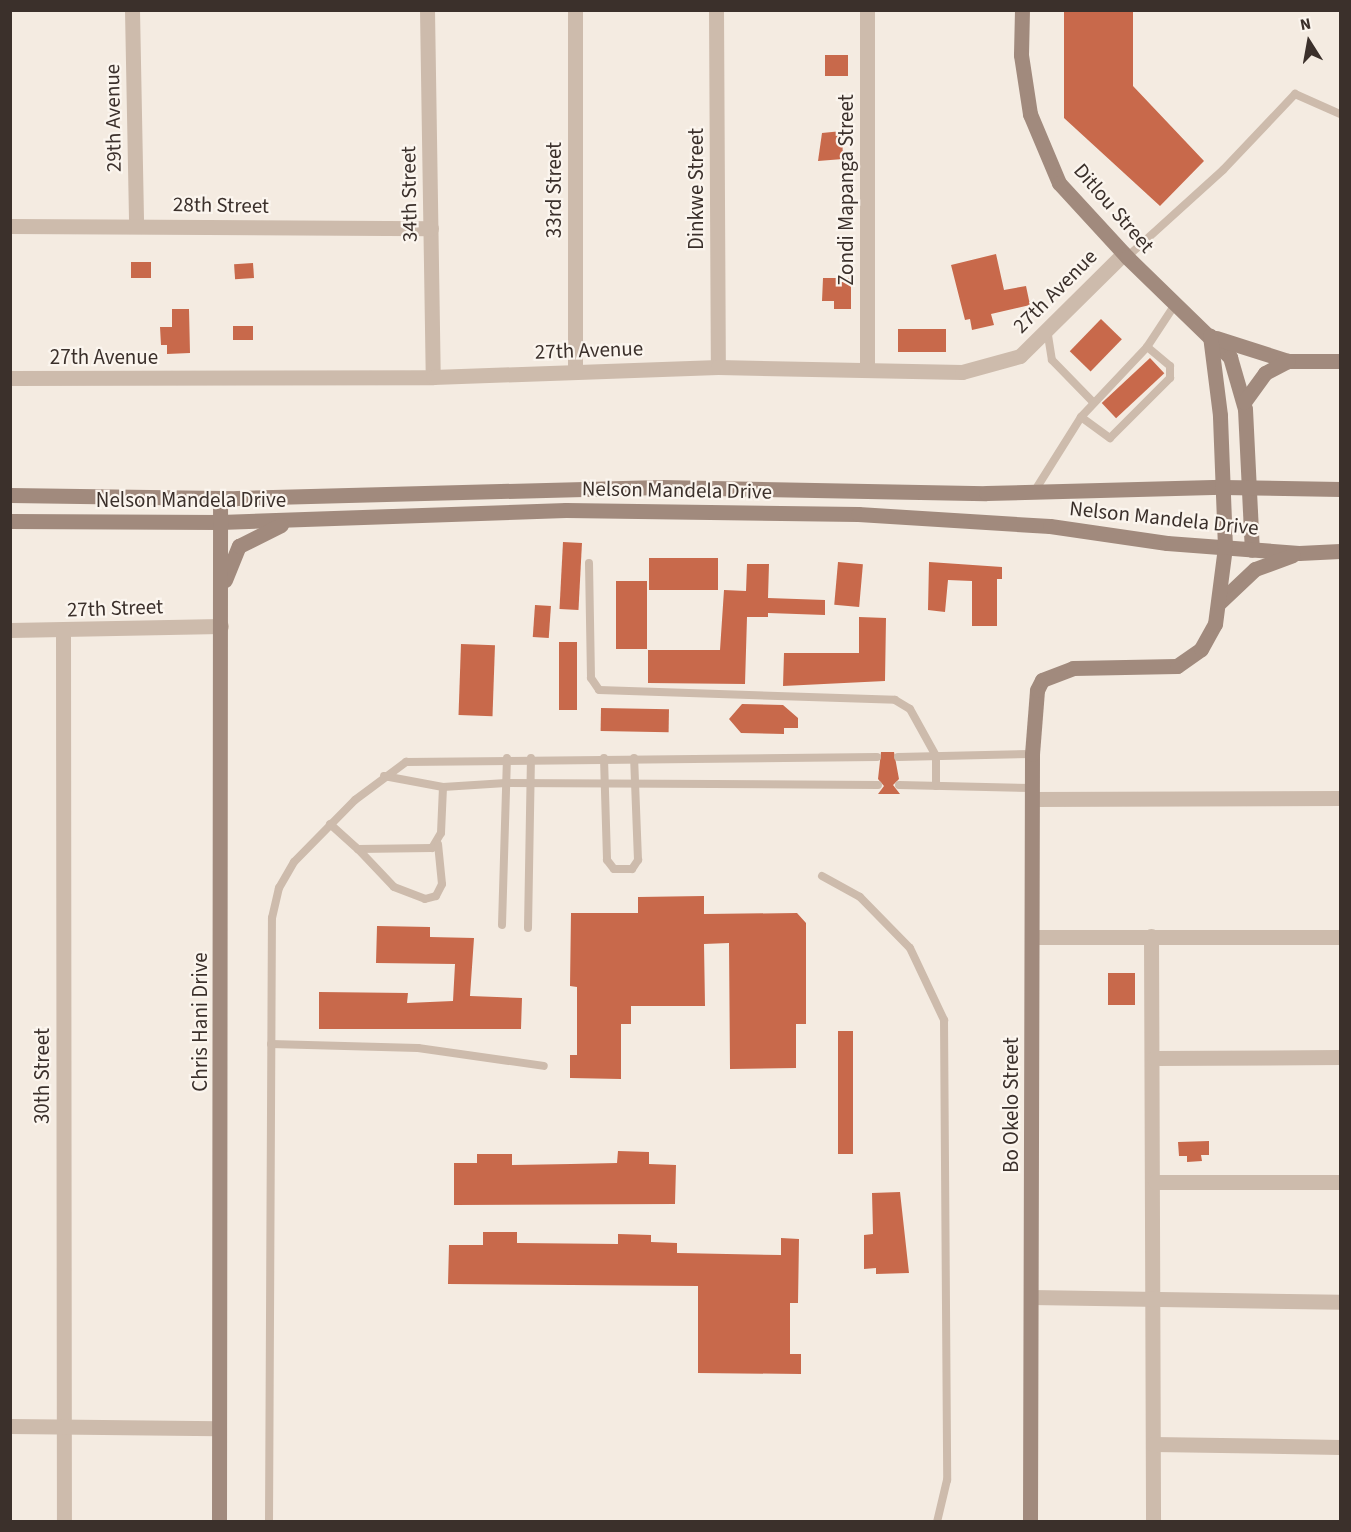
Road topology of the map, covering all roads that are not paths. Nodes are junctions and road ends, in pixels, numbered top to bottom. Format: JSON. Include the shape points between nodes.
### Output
{"nodes":[{"id":1,"x":132,"y":10,"type":"edge"},
{"id":2,"x":427,"y":10,"type":"edge"},
{"id":3,"x":575,"y":10,"type":"edge"},
{"id":4,"x":716,"y":10,"type":"edge"},
{"id":5,"x":867,"y":10,"type":"edge"},
{"id":6,"x":1022,"y":10,"type":"edge"},
{"id":7,"x":1341,"y":114,"type":"edge"},
{"id":8,"x":136,"y":225,"type":"junction"},
{"id":9,"x":10,"y":226,"type":"edge"},
{"id":10,"x":431,"y":228,"type":"junction"},
{"id":11,"x":1125,"y":255,"type":"junction"},
{"id":12,"x":1176,"y":303,"type":"junction"},
{"id":13,"x":1047,"y":328,"type":"junction"},
{"id":14,"x":1210,"y":336,"type":"junction"},
{"id":15,"x":1147,"y":347,"type":"junction"},
{"id":16,"x":1288,"y":361,"type":"junction"},
{"id":17,"x":1341,"y":361,"type":"edge"},
{"id":18,"x":718,"y":367,"type":"junction"},
{"id":19,"x":575,"y":370,"type":"junction"},
{"id":20,"x":867,"y":370,"type":"junction"},
{"id":21,"x":433,"y":376,"type":"junction"},
{"id":22,"x":10,"y":378,"type":"edge"},
{"id":23,"x":1093,"y":402,"type":"junction"},
{"id":24,"x":1244,"y":402,"type":"junction"},
{"id":25,"x":1081,"y":417,"type":"junction"},
{"id":26,"x":1222,"y":487,"type":"junction"},
{"id":27,"x":1250,"y":489,"type":"junction"},
{"id":28,"x":1341,"y":489,"type":"edge"},
{"id":29,"x":1034,"y":492,"type":"junction"},
{"id":30,"x":10,"y":495,"type":"edge"},
{"id":31,"x":220,"y":498,"type":"junction"},
{"id":32,"x":292,"y":520,"type":"junction"},
{"id":33,"x":10,"y":521,"type":"edge"},
{"id":34,"x":220,"y":522,"type":"junction"},
{"id":35,"x":1225,"y":548,"type":"junction"},
{"id":36,"x":1252,"y":550,"type":"junction"},
{"id":37,"x":1341,"y":551,"type":"edge"},
{"id":38,"x":1299,"y":553,"type":"junction"},
{"id":39,"x":589,"y":563,"type":"dead end"},
{"id":40,"x":219,"y":601,"type":"junction"},
{"id":41,"x":1220,"y":602,"type":"junction"},
{"id":42,"x":221,"y":627,"type":"junction"},
{"id":43,"x":10,"y":630,"type":"edge"},
{"id":44,"x":63,"y":630,"type":"junction"},
{"id":45,"x":1032,"y":754,"type":"junction"},
{"id":46,"x":936,"y":756,"type":"junction"},
{"id":47,"x":898,"y":757,"type":"dead end"},
{"id":48,"x":507,"y":758,"type":"junction"},
{"id":49,"x":531,"y":758,"type":"junction"},
{"id":50,"x":604,"y":758,"type":"junction"},
{"id":51,"x":634,"y":758,"type":"junction"},
{"id":52,"x":877,"y":758,"type":"dead end"},
{"id":53,"x":384,"y":776,"type":"junction"},
{"id":54,"x":506,"y":783,"type":"junction"},
{"id":55,"x":531,"y":783,"type":"junction"},
{"id":56,"x":604,"y":783,"type":"junction"},
{"id":57,"x":634,"y":783,"type":"junction"},
{"id":58,"x":878,"y":785,"type":"dead end"},
{"id":59,"x":899,"y":785,"type":"dead end"},
{"id":60,"x":936,"y":786,"type":"junction"},
{"id":61,"x":443,"y":787,"type":"junction"},
{"id":62,"x":1032,"y":793,"type":"junction"},
{"id":63,"x":1341,"y":798,"type":"edge"},
{"id":64,"x":330,"y":824,"type":"junction"},
{"id":65,"x":438,"y":844,"type":"junction"},
{"id":66,"x":358,"y":849,"type":"junction"},
{"id":67,"x":822,"y":876,"type":"dead end"},
{"id":68,"x":502,"y":925,"type":"dead end"},
{"id":69,"x":528,"y":928,"type":"dead end"},
{"id":70,"x":1151,"y":936,"type":"junction"},
{"id":71,"x":1033,"y":937,"type":"junction"},
{"id":72,"x":1341,"y":937,"type":"edge"},
{"id":73,"x":271,"y":1044,"type":"junction"},
{"id":74,"x":1341,"y":1057,"type":"edge"},
{"id":75,"x":1154,"y":1058,"type":"junction"},
{"id":76,"x":544,"y":1066,"type":"dead end"},
{"id":77,"x":1155,"y":1182,"type":"junction"},
{"id":78,"x":1341,"y":1182,"type":"edge"},
{"id":79,"x":1031,"y":1297,"type":"junction"},
{"id":80,"x":1153,"y":1300,"type":"junction"},
{"id":81,"x":1341,"y":1302,"type":"edge"},
{"id":82,"x":10,"y":1426,"type":"edge"},
{"id":83,"x":64,"y":1426,"type":"junction"},
{"id":84,"x":218,"y":1428,"type":"junction"},
{"id":85,"x":1153,"y":1444,"type":"junction"},
{"id":86,"x":1341,"y":1447,"type":"edge"},
{"id":87,"x":64,"y":1521,"type":"edge"},
{"id":88,"x":219,"y":1521,"type":"edge"},
{"id":89,"x":269,"y":1521,"type":"edge"},
{"id":90,"x":937,"y":1521,"type":"edge"},
{"id":91,"x":1030,"y":1521,"type":"edge"},
{"id":92,"x":1153,"y":1521,"type":"edge"}],
"edges":[{"from":1,"to":8,"type":"street","name":"29th Avenue"},
{"from":2,"to":10,"type":"street","name":"34th Street"},
{"from":3,"to":19,"type":"street","name":"33rd Street"},
{"from":4,"to":18,"type":"street","name":"Dinkwe Street"},
{"from":5,"to":20,"type":"street","name":"Zondi Mapanga Street"},
{"from":6,"to":11,"type":"street","name":"Ditlou Street","via":[[1024,80],[1044,148],[1059,183]]},
{"from":7,"to":11,"type":"lane","via":[[1295,94],[1223,170]]},
{"from":8,"to":9,"type":"street","name":"28th Street"},
{"from":8,"to":10,"type":"street","name":"28th Street"},
{"from":10,"to":21,"type":"street","name":"34th Street"},
{"from":11,"to":12,"type":"street","name":"Ditlou Street"},
{"from":11,"to":13,"type":"street","name":"27th Avenue"},
{"from":12,"to":14,"type":"street","name":"Ditlou Street"},
{"from":12,"to":15,"type":"lane"},
{"from":13,"to":20,"type":"street","name":"27th Avenue","via":[[1020,356],[984,369]]},
{"from":13,"to":23,"type":"lane","via":[[1052,360]]},
{"from":14,"to":16,"type":"street"},
{"from":14,"to":24,"type":"street","name":"Ditlou Street","via":[[1230,357]]},
{"from":14,"to":26,"type":"street","via":[[1220,415]]},
{"from":15,"to":23,"type":"lane"},
{"from":15,"to":25,"type":"lane","via":[[1170,366],[1170,378],[1115,436],[1105,438]]},
{"from":16,"to":17,"type":"street"},
{"from":16,"to":24,"type":"street","via":[[1265,373]]},
{"from":18,"to":19,"type":"street","name":"27th Avenue"},
{"from":18,"to":20,"type":"street","name":"27th Avenue"},
{"from":19,"to":21,"type":"street","name":"27th Avenue"},
{"from":21,"to":22,"type":"street","name":"27th Avenue"},
{"from":23,"to":25,"type":"lane"},
{"from":24,"to":27,"type":"street","name":"Ditlou Street"},
{"from":25,"to":29,"type":"lane"},
{"from":26,"to":27,"type":"street","name":"Nelson Mandela Drive"},
{"from":26,"to":29,"type":"street","name":"Nelson Mandela Drive"},
{"from":26,"to":35,"type":"street"},
{"from":27,"to":28,"type":"street","name":"Nelson Mandela Drive"},
{"from":27,"to":36,"type":"street","name":"Ditlou Street"},
{"from":29,"to":31,"type":"street","name":"Nelson Mandela Drive","via":[[661,487]]},
{"from":30,"to":31,"type":"street","name":"Nelson Mandela Drive"},
{"from":31,"to":34,"type":"street","name":"Chris Hani Drive"},
{"from":32,"to":34,"type":"street","name":"Nelson Mandela Drive"},
{"from":32,"to":35,"type":"street","name":"Nelson Mandela Drive","via":[[577,510],[858,514],[1050,526]]},
{"from":32,"to":40,"type":"street","via":[[239,546]]},
{"from":33,"to":34,"type":"street","name":"Nelson Mandela Drive"},
{"from":34,"to":40,"type":"street","name":"Chris Hani Drive"},
{"from":35,"to":36,"type":"street","name":"Nelson Mandela Drive"},
{"from":35,"to":41,"type":"street"},
{"from":36,"to":38,"type":"street","name":"Nelson Mandela Drive"},
{"from":37,"to":38,"type":"street","name":"Nelson Mandela Drive"},
{"from":38,"to":41,"type":"street","via":[[1255,569]]},
{"from":39,"to":46,"type":"lane","via":[[591,678],[599,690],[895,700],[910,709]]},
{"from":40,"to":42,"type":"street","name":"Chris Hani Drive"},
{"from":41,"to":45,"type":"street","name":"Bo Okelo Street","via":[[1215,624],[1201,649],[1177,666],[1073,668],[1042,680],[1037,690]]},
{"from":42,"to":44,"type":"street","name":"27th Street"},
{"from":42,"to":84,"type":"street","name":"Chris Hani Drive"},
{"from":43,"to":44,"type":"street","name":"27th Street"},
{"from":44,"to":83,"type":"street","name":"30th Street"},
{"from":45,"to":46,"type":"lane"},
{"from":45,"to":62,"type":"street","name":"Bo Okelo Street"},
{"from":46,"to":47,"type":"lane"},
{"from":46,"to":60,"type":"lane"},
{"from":48,"to":49,"type":"lane"},
{"from":48,"to":53,"type":"lane","via":[[417,760]]},
{"from":48,"to":54,"type":"lane"},
{"from":49,"to":50,"type":"lane"},
{"from":49,"to":55,"type":"lane"},
{"from":50,"to":51,"type":"lane"},
{"from":50,"to":56,"type":"lane"},
{"from":51,"to":52,"type":"lane"},
{"from":51,"to":57,"type":"lane"},
{"from":53,"to":61,"type":"lane"},
{"from":53,"to":64,"type":"lane"},
{"from":54,"to":55,"type":"lane"},
{"from":54,"to":61,"type":"lane"},
{"from":54,"to":68,"type":"lane"},
{"from":55,"to":56,"type":"lane"},
{"from":55,"to":69,"type":"lane"},
{"from":56,"to":57,"type":"lane"},
{"from":56,"to":57,"type":"lane","via":[[607,860],[614,869],[636,867]]},
{"from":57,"to":58,"type":"lane"},
{"from":59,"to":60,"type":"lane"},
{"from":60,"to":62,"type":"lane"},
{"from":61,"to":65,"type":"lane"},
{"from":62,"to":63,"type":"street"},
{"from":62,"to":71,"type":"street","name":"Bo Okelo Street"},
{"from":64,"to":66,"type":"lane"},
{"from":64,"to":73,"type":"lane","via":[[294,862],[275,900]]},
{"from":65,"to":66,"type":"lane","via":[[426,849]]},
{"from":65,"to":66,"type":"lane","via":[[442,884],[436,896],[424,899],[394,887]]},
{"from":67,"to":90,"type":"lane","via":[[860,897],[910,948],[944,1020],[946,1480]]},
{"from":70,"to":71,"type":"street"},
{"from":70,"to":72,"type":"street"},
{"from":70,"to":75,"type":"street"},
{"from":71,"to":79,"type":"street","name":"Bo Okelo Street"},
{"from":73,"to":76,"type":"lane","via":[[418,1048]]},
{"from":73,"to":89,"type":"lane"},
{"from":74,"to":75,"type":"street"},
{"from":75,"to":77,"type":"street"},
{"from":77,"to":78,"type":"street"},
{"from":77,"to":80,"type":"street"},
{"from":79,"to":80,"type":"street"},
{"from":79,"to":91,"type":"street","name":"Bo Okelo Street"},
{"from":80,"to":81,"type":"street"},
{"from":80,"to":85,"type":"street"},
{"from":82,"to":83,"type":"street"},
{"from":83,"to":84,"type":"street"},
{"from":83,"to":87,"type":"street","name":"30th Street"},
{"from":84,"to":88,"type":"street","name":"Chris Hani Drive"},
{"from":85,"to":86,"type":"street"},
{"from":85,"to":92,"type":"street"}]}
